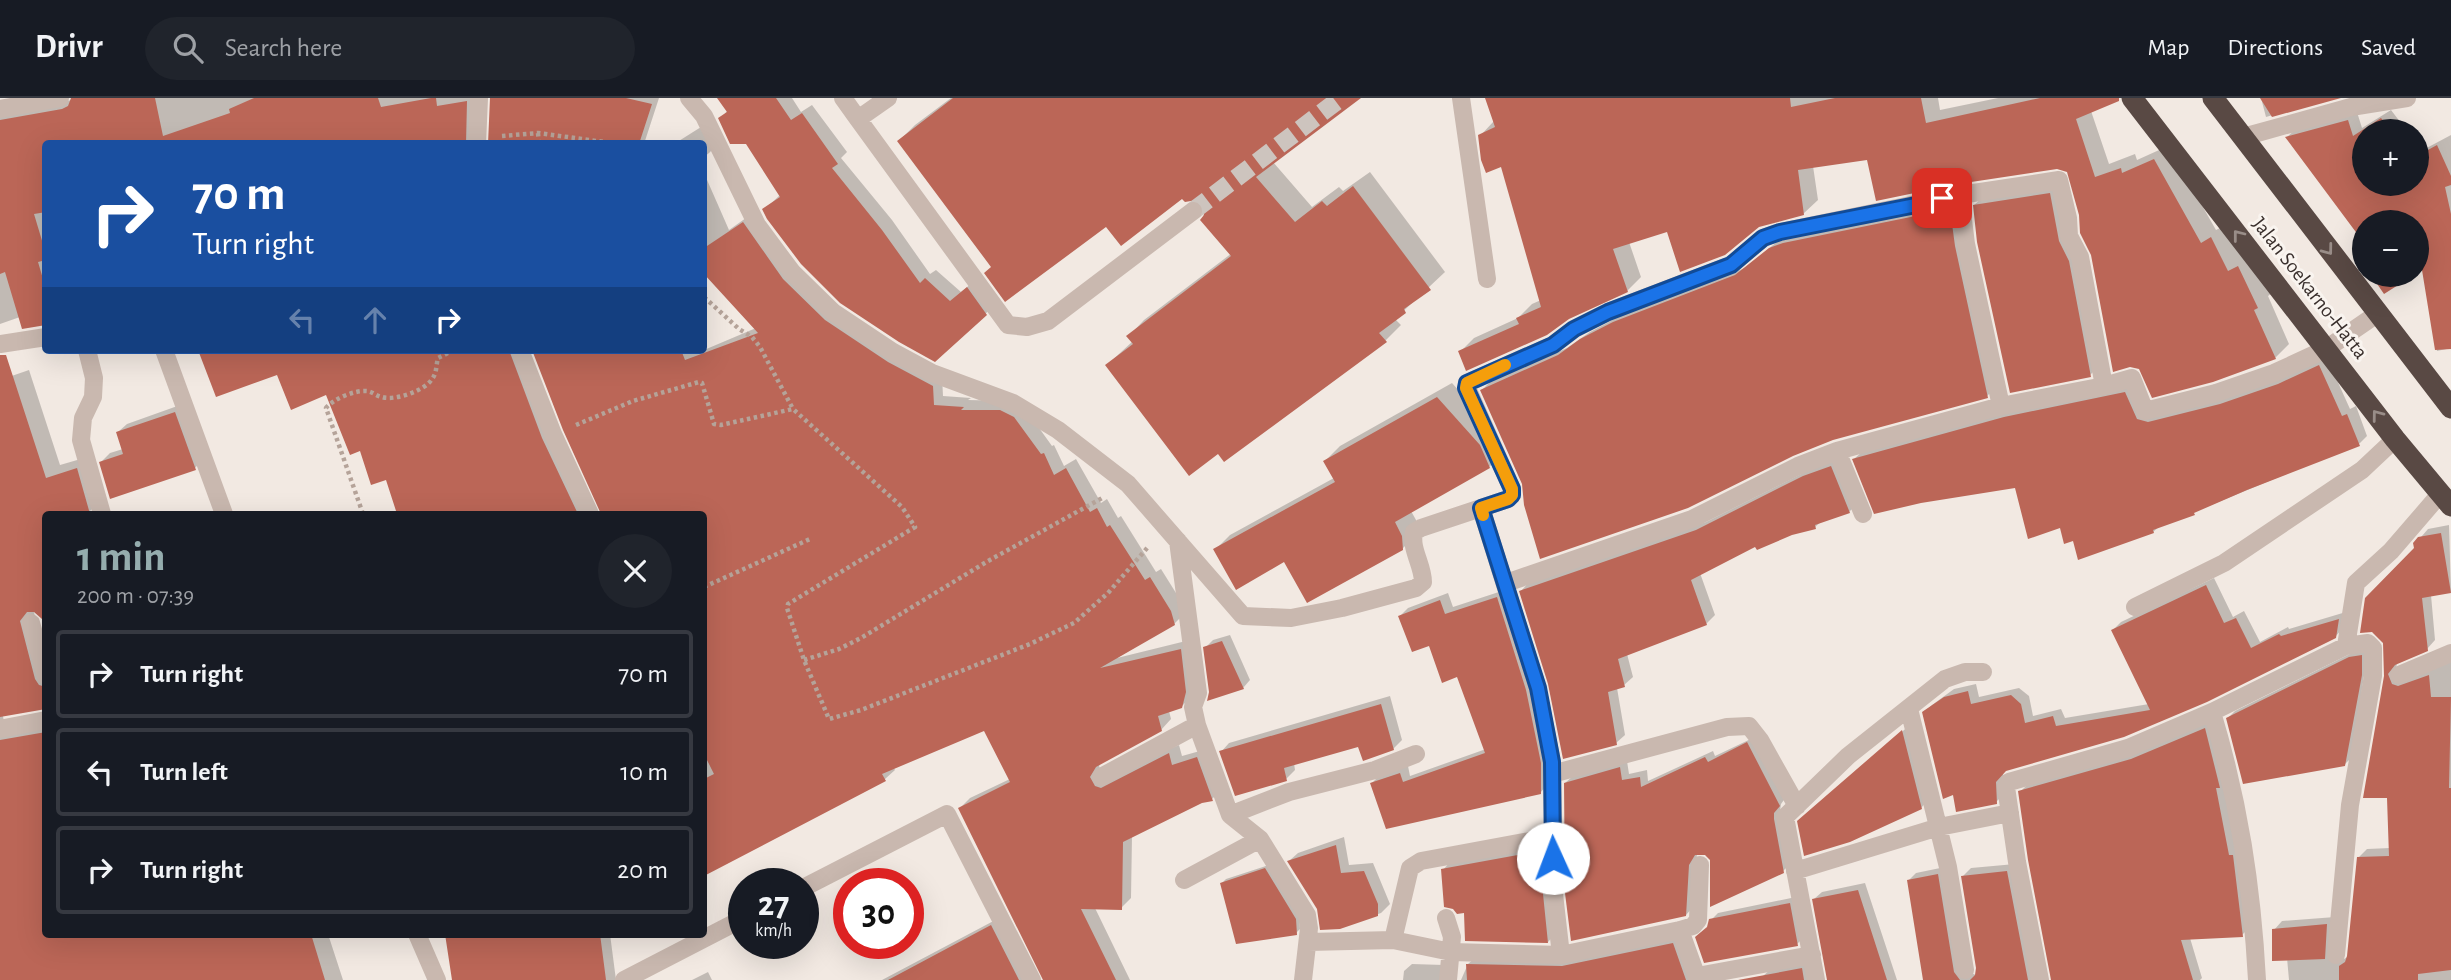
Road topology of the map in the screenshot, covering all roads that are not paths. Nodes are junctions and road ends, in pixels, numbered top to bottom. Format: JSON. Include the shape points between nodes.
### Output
{"nodes":[{"id":1,"x":60,"y":98,"type":"edge"},
{"id":2,"x":479,"y":98,"type":"edge"},
{"id":3,"x":689,"y":98,"type":"edge"},
{"id":4,"x":843,"y":98,"type":"edge"},
{"id":5,"x":888,"y":98,"type":"edge"},
{"id":6,"x":1461,"y":98,"type":"edge"},
{"id":7,"x":2132,"y":98,"type":"edge"},
{"id":8,"x":2213,"y":98,"type":"edge"},
{"id":9,"x":2407,"y":98,"type":"edge"},
{"id":10,"x":0,"y":110,"type":"edge"},
{"id":11,"x":858,"y":119,"type":"junction"},
{"id":12,"x":2243,"y":137,"type":"junction"},
{"id":13,"x":477,"y":140,"type":"edge"},
{"id":14,"x":1960,"y":195,"type":"junction"},
{"id":15,"x":1193,"y":211,"type":"tunnel mouth"},
{"id":16,"x":1487,"y":279,"type":"dead end"},
{"id":17,"x":2377,"y":314,"type":"junction"},
{"id":18,"x":42,"y":338,"type":"edge"},
{"id":19,"x":0,"y":344,"type":"edge"},
{"id":20,"x":2326,"y":349,"type":"junction"},
{"id":21,"x":89,"y":354,"type":"edge"},
{"id":22,"x":165,"y":354,"type":"edge"},
{"id":23,"x":522,"y":354,"type":"edge"},
{"id":24,"x":2104,"y":386,"type":"junction"},
{"id":25,"x":2001,"y":406,"type":"junction"},
{"id":26,"x":2451,"y":408,"type":"edge"},
{"id":27,"x":2395,"y":439,"type":"junction"},
{"id":28,"x":1837,"y":451,"type":"junction"},
{"id":29,"x":2446,"y":499,"type":"edge"},
{"id":30,"x":1481,"y":508,"type":"junction"},
{"id":31,"x":101,"y":511,"type":"edge"},
{"id":32,"x":223,"y":511,"type":"edge"},
{"id":33,"x":589,"y":511,"type":"edge"},
{"id":34,"x":1863,"y":514,"type":"dead end"},
{"id":35,"x":1172,"y":533,"type":"junction"},
{"id":36,"x":1506,"y":583,"type":"junction"},
{"id":37,"x":2135,"y":607,"type":"dead end"},
{"id":38,"x":31,"y":623,"type":"dead end"},
{"id":39,"x":2346,"y":646,"type":"junction"},
{"id":40,"x":2451,"y":653,"type":"edge"},
{"id":41,"x":42,"y":662,"type":"edge"},
{"id":42,"x":1983,"y":672,"type":"dead end"},
{"id":43,"x":2399,"y":675,"type":"dead end"},
{"id":44,"x":1909,"y":709,"type":"junction"},
{"id":45,"x":2212,"y":712,"type":"junction"},
{"id":46,"x":42,"y":721,"type":"edge"},
{"id":47,"x":1196,"y":725,"type":"junction"},
{"id":48,"x":0,"y":729,"type":"edge"},
{"id":49,"x":1416,"y":754,"type":"dead end"},
{"id":50,"x":1552,"y":774,"type":"junction"},
{"id":51,"x":1101,"y":777,"type":"dead end"},
{"id":52,"x":1797,"y":806,"type":"junction"},
{"id":53,"x":2010,"y":813,"type":"junction"},
{"id":54,"x":1230,"y":815,"type":"junction"},
{"id":55,"x":1939,"y":827,"type":"junction"},
{"id":56,"x":1552,"y":837,"type":"junction"},
{"id":57,"x":1260,"y":839,"type":"junction"},
{"id":58,"x":1700,"y":865,"type":"dead end"},
{"id":59,"x":1795,"y":871,"type":"junction"},
{"id":60,"x":819,"y":880,"type":"edge"},
{"id":61,"x":1184,"y":880,"type":"dead end"},
{"id":62,"x":1446,"y":918,"type":"dead end"},
{"id":63,"x":728,"y":926,"type":"edge"},
{"id":64,"x":1680,"y":930,"type":"junction"},
{"id":65,"x":707,"y":937,"type":"edge"},
{"id":66,"x":419,"y":938,"type":"edge"},
{"id":67,"x":705,"y":938,"type":"edge"},
{"id":68,"x":1393,"y":940,"type":"junction"},
{"id":69,"x":1308,"y":942,"type":"junction"},
{"id":70,"x":1451,"y":952,"type":"junction"},
{"id":71,"x":1812,"y":955,"type":"junction"},
{"id":72,"x":2336,"y":955,"type":"dead end"},
{"id":73,"x":1561,"y":956,"type":"junction"},
{"id":74,"x":1965,"y":970,"type":"dead end"},
{"id":75,"x":1697,"y":978,"type":"edge"},
{"id":76,"x":438,"y":980,"type":"edge"},
{"id":77,"x":624,"y":980,"type":"edge"},
{"id":78,"x":1032,"y":980,"type":"edge"},
{"id":79,"x":1303,"y":980,"type":"edge"},
{"id":80,"x":1448,"y":980,"type":"edge"},
{"id":81,"x":1816,"y":980,"type":"edge"},
{"id":82,"x":2040,"y":980,"type":"edge"},
{"id":83,"x":2257,"y":980,"type":"edge"}],
"edges":[{"from":1,"to":10,"type":"street"},
{"from":2,"to":13,"type":"street"},
{"from":3,"to":35,"type":"street","via":[[704,116],[757,225],[792,272],[833,312],[932,373],[1013,403],[1058,430],[1128,484]]},
{"from":4,"to":11,"type":"street"},
{"from":5,"to":11,"type":"street"},
{"from":6,"to":16,"type":"street"},
{"from":20,"to":7,"type":"highway","name":"Jalan Soekarno-Hatta","one_way":true},
{"from":8,"to":12,"type":"highway","name":"Jalan Soekarno-Hatta"},
{"from":9,"to":12,"type":"street","via":[[2351,107]]},
{"from":11,"to":15,"type":"street","via":[[1008,325],[1027,327],[1048,321]]},
{"from":12,"to":17,"type":"highway","name":"Jalan Soekarno-Hatta","one_way":true},
{"from":14,"to":24,"type":"street","via":[[2059,180],[2069,236],[2080,257]]},
{"from":14,"to":25,"type":"street"},
{"from":14,"to":30,"type":"street","via":[[1763,238],[1731,265],[1608,312],[1553,345],[1471,380],[1466,388],[1512,489],[1508,499]]},
{"from":17,"to":20,"type":"street"},
{"from":17,"to":26,"type":"highway","name":"Jalan Soekarno-Hatta"},
{"from":18,"to":19,"type":"street"},
{"from":20,"to":24,"type":"street","via":[[2249,382],[2155,410],[2145,411],[2132,377]]},
{"from":27,"to":20,"type":"highway","name":"Jalan Soekarno-Hatta","one_way":true},
{"from":21,"to":31,"type":"street","via":[[93,397],[83,418],[81,440]]},
{"from":22,"to":32,"type":"street"},
{"from":23,"to":33,"type":"street"},
{"from":24,"to":25,"type":"street"},
{"from":25,"to":28,"type":"street"},
{"from":27,"to":29,"type":"highway","name":"Jalan Soekarno-Hatta"},
{"from":27,"to":37,"type":"street","via":[[2362,470],[2224,564]]},
{"from":28,"to":34,"type":"street"},
{"from":28,"to":36,"type":"street","via":[[1692,519]]},
{"from":29,"to":39,"type":"street","via":[[2356,583]]},
{"from":30,"to":35,"type":"street","via":[[1414,532],[1423,574],[1423,582],[1416,588],[1292,618],[1243,616]]},
{"from":30,"to":36,"type":"street"},
{"from":35,"to":47,"type":"street","via":[[1198,693],[1193,707]]},
{"from":36,"to":50,"type":"street","via":[[1538,688]]},
{"from":38,"to":41,"type":"street"},
{"from":39,"to":45,"type":"street"},
{"from":39,"to":72,"type":"street","via":[[2368,643],[2373,648],[2373,676],[2350,805]]},
{"from":40,"to":43,"type":"street"},
{"from":42,"to":44,"type":"street","via":[[1945,679]]},
{"from":44,"to":52,"type":"street","via":[[1849,756]]},
{"from":44,"to":55,"type":"street"},
{"from":45,"to":53,"type":"street","via":[[2109,755],[2013,779],[2006,787]]},
{"from":45,"to":83,"type":"street","via":[[2242,831]]},
{"from":46,"to":48,"type":"street"},
{"from":47,"to":51,"type":"street"},
{"from":47,"to":54,"type":"street"},
{"from":49,"to":54,"type":"street"},
{"from":50,"to":52,"type":"street","via":[[1727,727],[1749,726]]},
{"from":50,"to":56,"type":"street"},
{"from":52,"to":59,"type":"street","via":[[1785,817]]},
{"from":53,"to":55,"type":"street"},
{"from":53,"to":82,"type":"street"},
{"from":54,"to":57,"type":"street"},
{"from":55,"to":59,"type":"street"},
{"from":55,"to":74,"type":"street"},
{"from":56,"to":68,"type":"street","via":[[1421,861],[1410,868]]},
{"from":56,"to":73,"type":"street"},
{"from":57,"to":61,"type":"street"},
{"from":57,"to":69,"type":"street","via":[[1307,915]]},
{"from":58,"to":64,"type":"street","via":[[1698,920]]},
{"from":59,"to":71,"type":"street"},
{"from":60,"to":78,"type":"street","via":[[947,814]]},
{"from":62,"to":70,"type":"street"},
{"from":63,"to":65,"type":"street"},
{"from":64,"to":73,"type":"street"},
{"from":64,"to":75,"type":"street"},
{"from":66,"to":76,"type":"street"},
{"from":67,"to":77,"type":"street"},
{"from":68,"to":69,"type":"street"},
{"from":68,"to":70,"type":"street"},
{"from":69,"to":79,"type":"street"},
{"from":70,"to":73,"type":"street"},
{"from":70,"to":80,"type":"street"},
{"from":71,"to":75,"type":"street"},
{"from":71,"to":81,"type":"street"}]}
